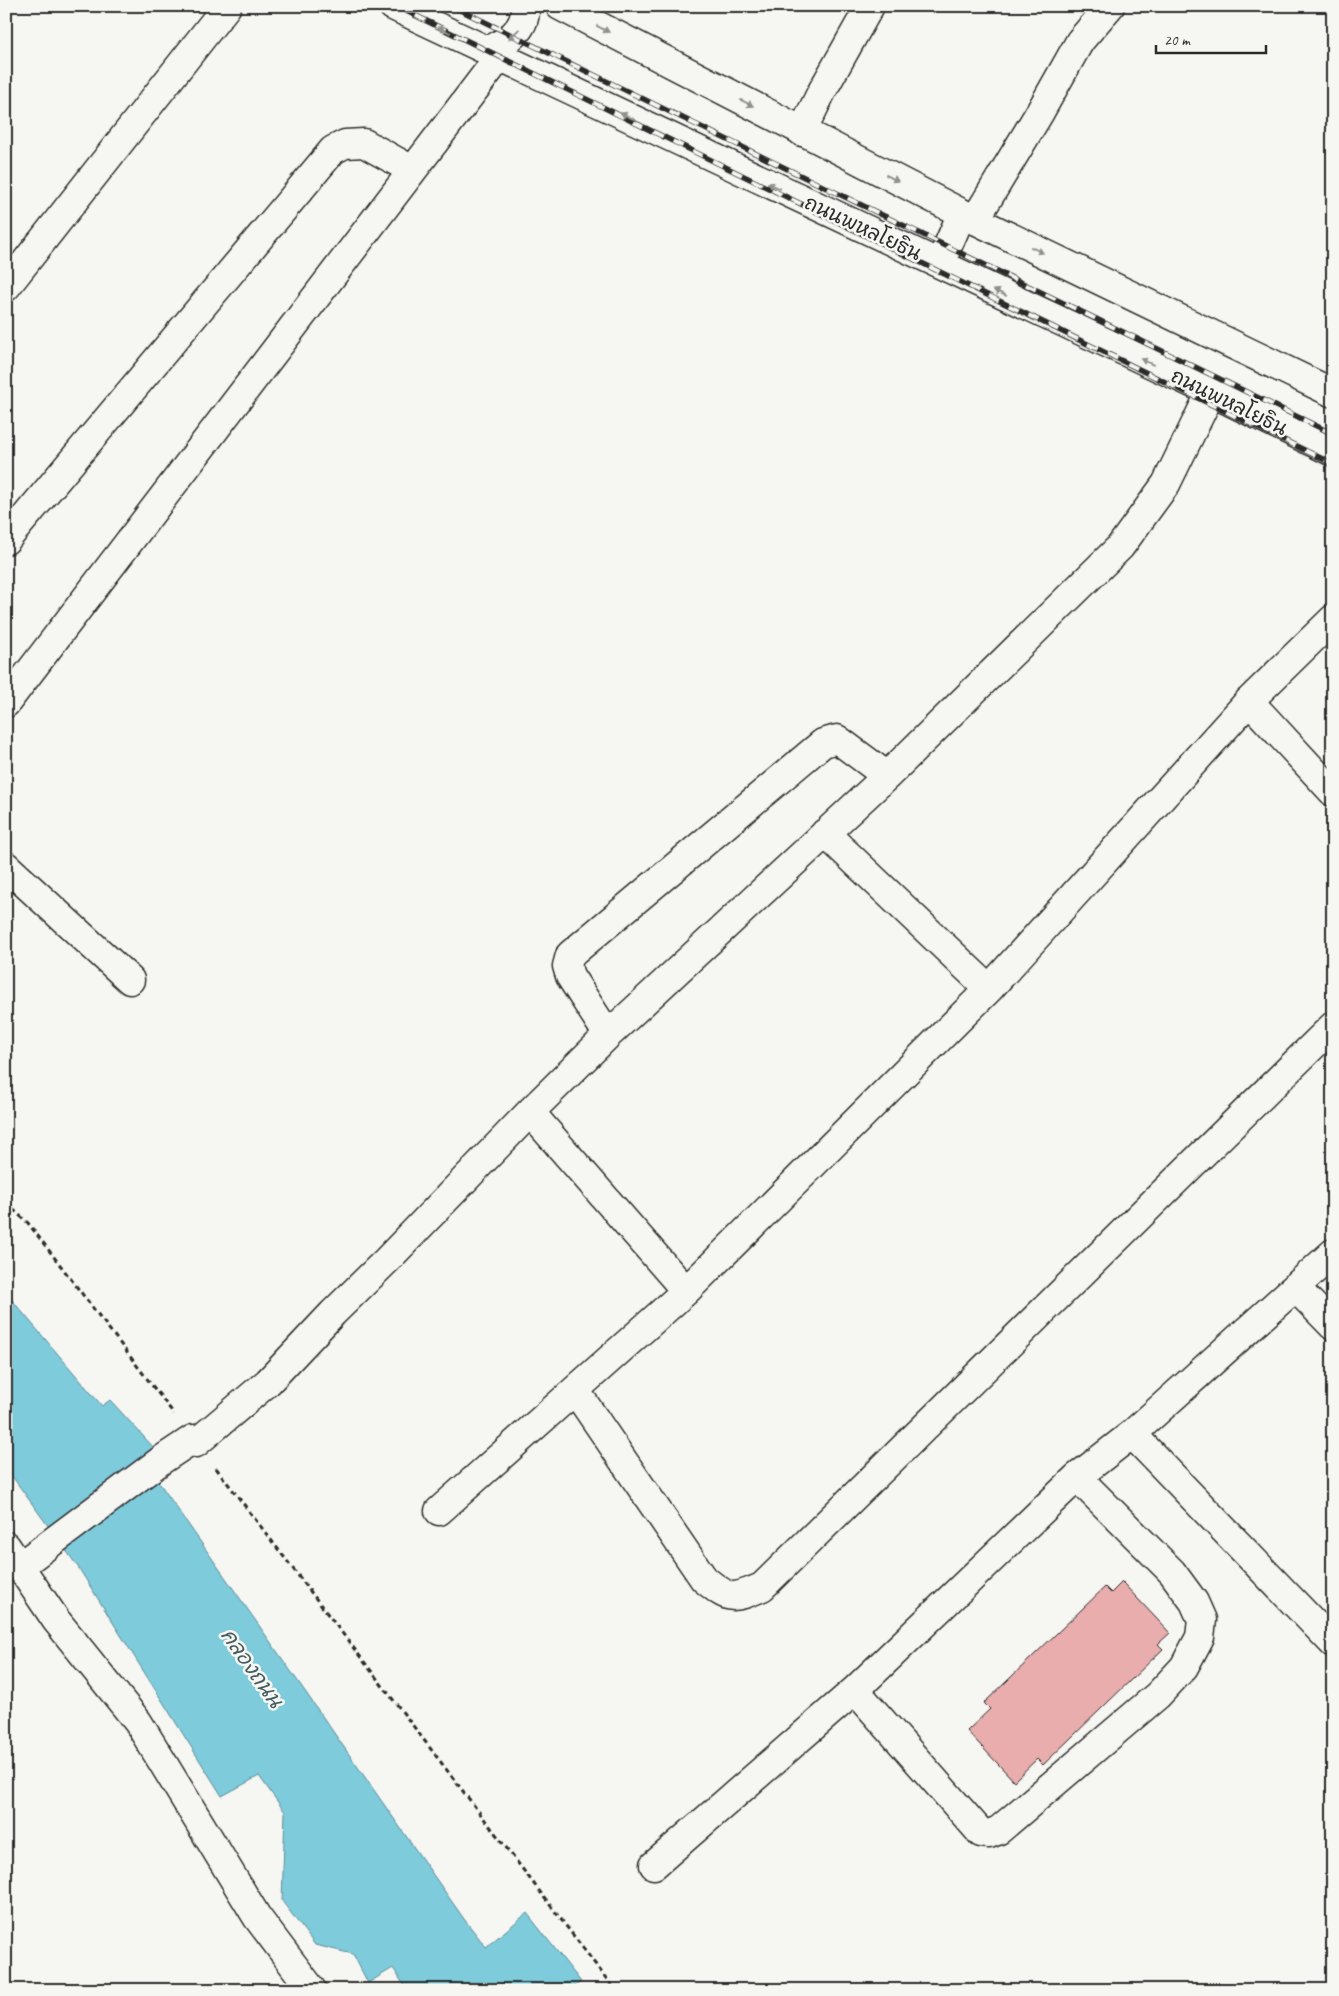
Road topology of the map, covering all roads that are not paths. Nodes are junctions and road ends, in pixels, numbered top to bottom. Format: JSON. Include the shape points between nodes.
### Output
{"nodes":[{"id":1,"x":228,"y":6,"type":"edge"},
{"id":2,"x":393,"y":6,"type":"edge"},
{"id":3,"x":526,"y":6,"type":"edge"},
{"id":4,"x":560,"y":6,"type":"edge"},
{"id":5,"x":870,"y":6,"type":"edge"},
{"id":6,"x":1110,"y":6,"type":"edge"},
{"id":7,"x":494,"y":53,"type":"junction"},
{"id":8,"x":802,"y":132,"type":"junction"},
{"id":9,"x":412,"y":170,"type":"junction"},
{"id":10,"x":968,"y":217,"type":"junction"},
{"id":11,"x":947,"y":267,"type":"junction"},
{"id":12,"x":6,"y":288,"type":"edge"},
{"id":13,"x":1211,"y":392,"type":"junction"},
{"id":14,"x":1333,"y":393,"type":"edge"},
{"id":15,"x":1333,"y":452,"type":"edge"},
{"id":16,"x":6,"y":540,"type":"edge"},
{"id":17,"x":1333,"y":619,"type":"edge"},
{"id":18,"x":1250,"y":701,"type":"junction"},
{"id":19,"x":6,"y":703,"type":"edge"},
{"id":20,"x":887,"y":776,"type":"junction"},
{"id":21,"x":1333,"y":792,"type":"edge"},
{"id":22,"x":825,"y":833,"type":"junction"},
{"id":23,"x":6,"y":866,"type":"edge"},
{"id":24,"x":130,"y":980,"type":"dead end"},
{"id":25,"x":989,"y":988,"type":"junction"},
{"id":26,"x":1333,"y":1026,"type":"edge"},
{"id":27,"x":608,"y":1035,"type":"junction"},
{"id":28,"x":530,"y":1112,"type":"junction"},
{"id":29,"x":1333,"y":1253,"type":"edge"},
{"id":30,"x":1295,"y":1287,"type":"junction"},
{"id":31,"x":686,"y":1291,"type":"junction"},
{"id":32,"x":1333,"y":1326,"type":"edge"},
{"id":33,"x":575,"y":1390,"type":"junction"},
{"id":34,"x":1132,"y":1434,"type":"junction"},
{"id":35,"x":1077,"y":1476,"type":"junction"},
{"id":36,"x":439,"y":1511,"type":"dead end"},
{"id":37,"x":13,"y":1556,"type":"edge"},
{"id":38,"x":1333,"y":1643,"type":"edge"},
{"id":39,"x":855,"y":1690,"type":"junction"},
{"id":40,"x":654,"y":1864,"type":"dead end"},
{"id":41,"x":312,"y":1990,"type":"edge"}],
"edges":[{"from":1,"to":12,"type":"street"},
{"from":7,"to":2,"type":"street","name":"ถนนพหลโยธิน","one_way":true},
{"from":3,"to":7,"type":"street","one_way":true,"via":[[522,27]]},
{"from":4,"to":8,"type":"street","one_way":true},
{"from":5,"to":8,"type":"street"},
{"from":6,"to":10,"type":"street","via":[[1080,42],[1040,112]]},
{"from":7,"to":9,"type":"street"},
{"from":11,"to":7,"type":"street","name":"ถนนพหลโยธิน","one_way":true},
{"from":8,"to":10,"type":"street","one_way":true},
{"from":9,"to":16,"type":"street","via":[[364,143],[345,144],[333,150]]},
{"from":9,"to":19,"type":"street"},
{"from":10,"to":11,"type":"street"},
{"from":10,"to":14,"type":"street","one_way":true},
{"from":13,"to":11,"type":"street","name":"ถนนพหลโยธิน","one_way":true},
{"from":13,"to":15,"type":"street","name":"ถนนพหลโยธิน"},
{"from":13,"to":20,"type":"street","via":[[1166,484],[1120,547]]},
{"from":17,"to":18,"type":"street"},
{"from":18,"to":21,"type":"street"},
{"from":18,"to":25,"type":"street"},
{"from":20,"to":22,"type":"street"},
{"from":20,"to":27,"type":"street","via":[[837,739],[823,743],[570,955],[567,966],[570,976]]},
{"from":22,"to":25,"type":"street"},
{"from":22,"to":27,"type":"street"},
{"from":23,"to":24,"type":"street"},
{"from":25,"to":31,"type":"street"},
{"from":26,"to":33,"type":"street","via":[[762,1587],[734,1598],[725,1596],[704,1579]]},
{"from":27,"to":28,"type":"street"},
{"from":28,"to":31,"type":"street"},
{"from":28,"to":37,"type":"street","via":[[268,1382],[195,1441],[163,1459],[76,1525]]},
{"from":29,"to":30,"type":"street"},
{"from":30,"to":32,"type":"street"},
{"from":30,"to":34,"type":"street"},
{"from":31,"to":33,"type":"street"},
{"from":33,"to":36,"type":"street"},
{"from":34,"to":35,"type":"street"},
{"from":34,"to":38,"type":"street"},
{"from":35,"to":39,"type":"street"},
{"from":35,"to":39,"type":"street","via":[[1172,1572],[1194,1602],[1202,1620],[1200,1637],[1184,1667],[1158,1695],[999,1830],[989,1834],[981,1833]]},
{"from":37,"to":41,"type":"street","via":[[56,1620],[138,1722],[257,1917]]},
{"from":39,"to":40,"type":"street"}]}
